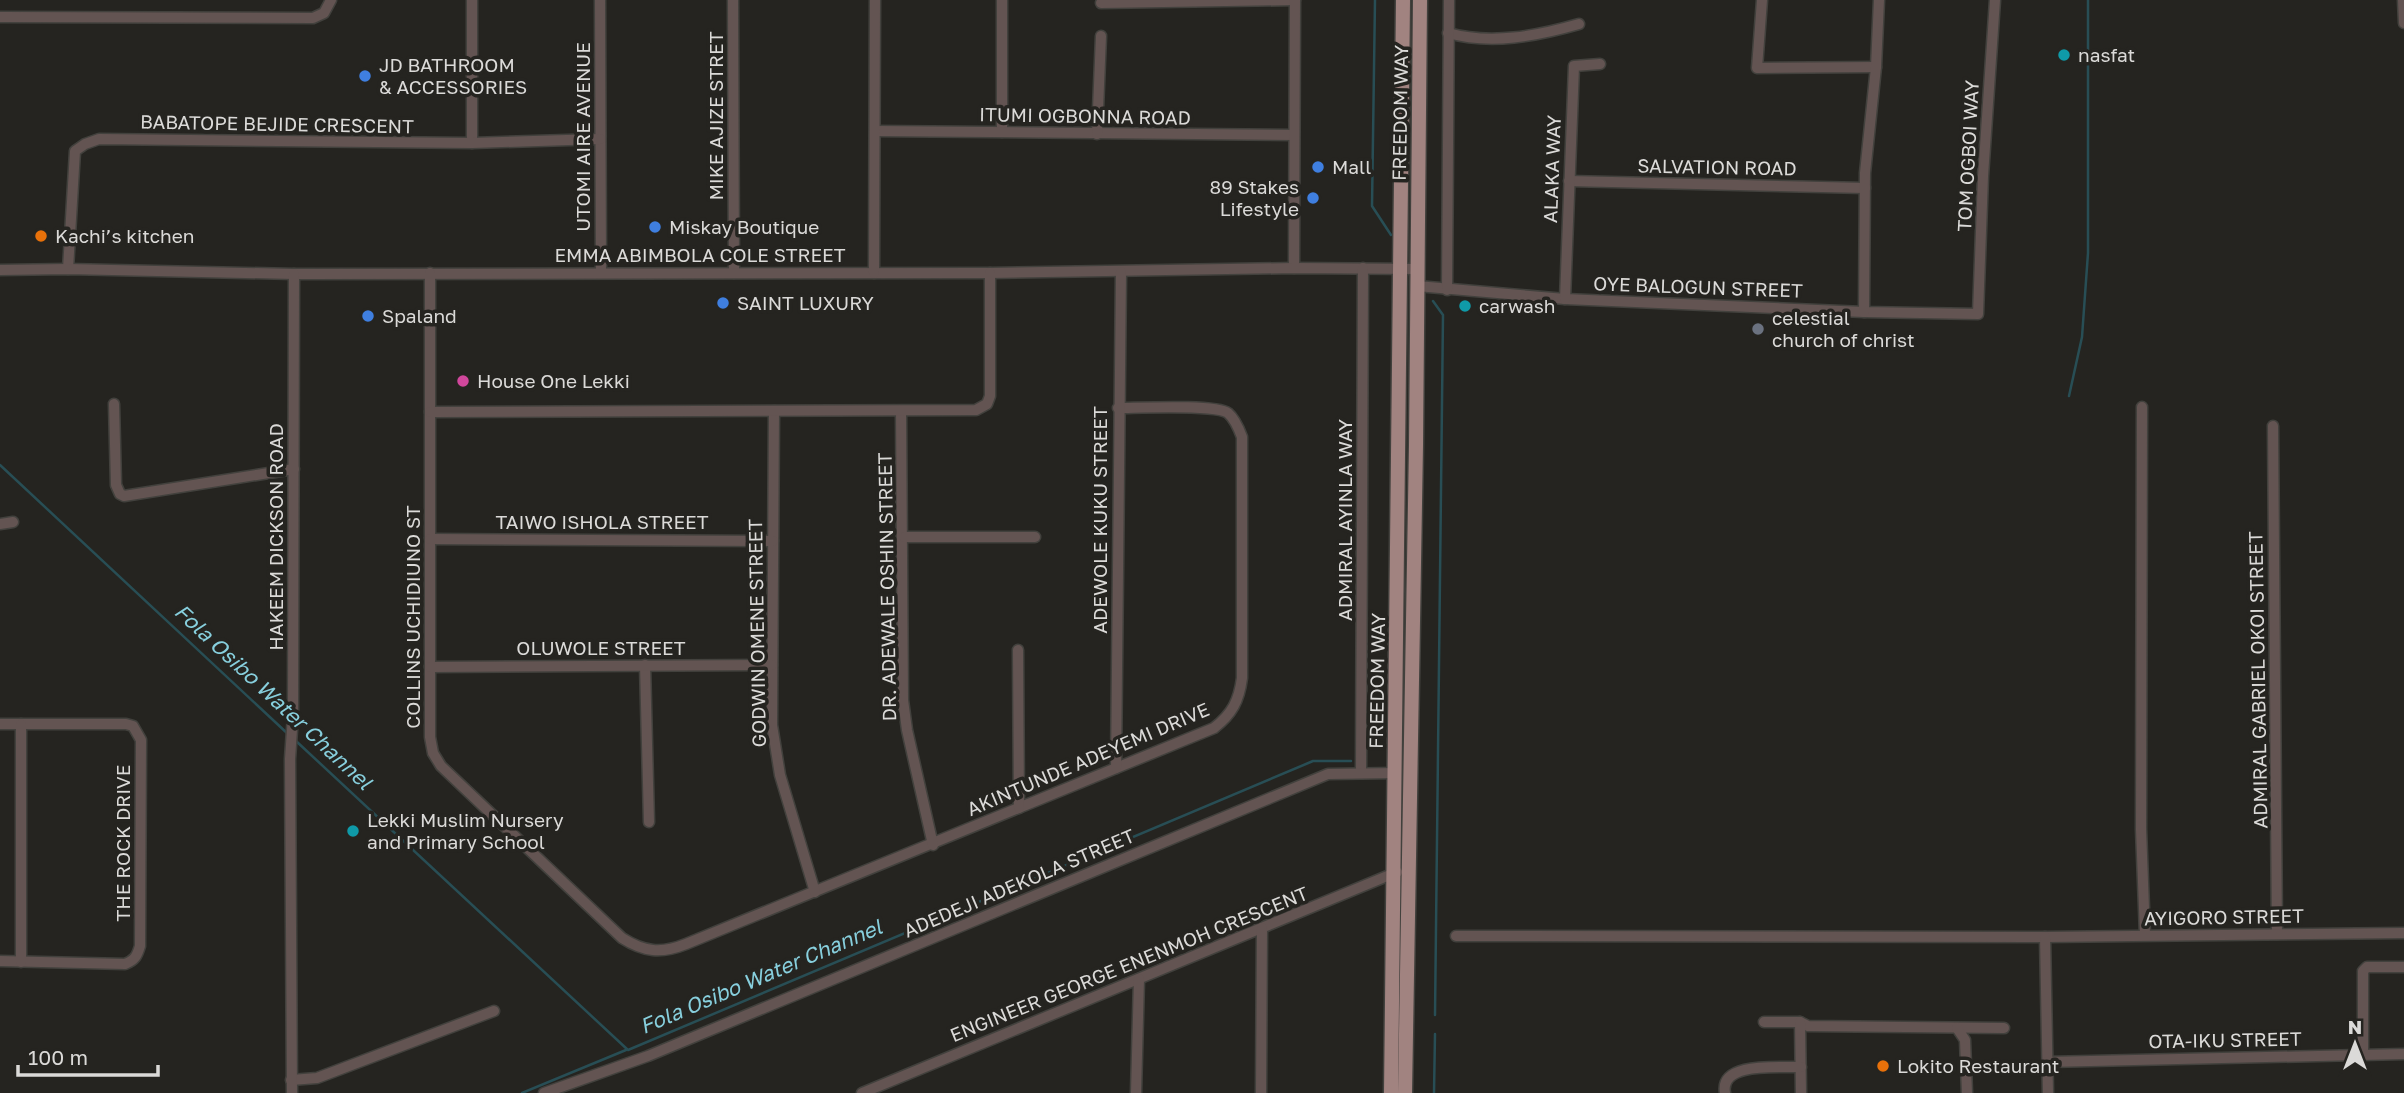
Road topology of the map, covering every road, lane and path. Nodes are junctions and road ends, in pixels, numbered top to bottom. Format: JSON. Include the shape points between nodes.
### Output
{"nodes":[{"id":1,"x":331,"y":0,"type":"edge"},
{"id":2,"x":472,"y":0,"type":"edge"},
{"id":3,"x":600,"y":0,"type":"edge"},
{"id":4,"x":733,"y":0,"type":"edge"},
{"id":5,"x":874,"y":0,"type":"edge"},
{"id":6,"x":1002,"y":0,"type":"edge"},
{"id":7,"x":1295,"y":0,"type":"edge"},
{"id":8,"x":1403,"y":0,"type":"edge"},
{"id":9,"x":1420,"y":0,"type":"edge"},
{"id":10,"x":1449,"y":0,"type":"edge"},
{"id":11,"x":1762,"y":0,"type":"edge"},
{"id":12,"x":1879,"y":0,"type":"edge"},
{"id":13,"x":1996,"y":0,"type":"edge"},
{"id":14,"x":2403,"y":0,"type":"edge"},
{"id":15,"x":1101,"y":3,"type":"dead end"},
{"id":16,"x":0,"y":17,"type":"edge"},
{"id":17,"x":2404,"y":23,"type":"edge"},
{"id":18,"x":1579,"y":24,"type":"dead end"},
{"id":19,"x":1448,"y":33,"type":"junction"},
{"id":20,"x":1101,"y":36,"type":"dead end"},
{"id":21,"x":1600,"y":64,"type":"dead end"},
{"id":22,"x":1875,"y":67,"type":"junction"},
{"id":23,"x":875,"y":131,"type":"junction"},
{"id":24,"x":1002,"y":132,"type":"junction"},
{"id":25,"x":1097,"y":134,"type":"junction"},
{"id":26,"x":1294,"y":135,"type":"junction"},
{"id":27,"x":600,"y":139,"type":"junction"},
{"id":28,"x":472,"y":143,"type":"junction"},
{"id":29,"x":1569,"y":181,"type":"junction"},
{"id":30,"x":1865,"y":188,"type":"junction"},
{"id":31,"x":1294,"y":268,"type":"junction"},
{"id":32,"x":1363,"y":268,"type":"junction"},
{"id":33,"x":1400,"y":268,"type":"junction"},
{"id":34,"x":1417,"y":269,"type":"junction"},
{"id":35,"x":0,"y":270,"type":"edge"},
{"id":36,"x":68,"y":270,"type":"junction"},
{"id":37,"x":1121,"y":271,"type":"junction"},
{"id":38,"x":430,"y":273,"type":"junction"},
{"id":39,"x":601,"y":273,"type":"junction"},
{"id":40,"x":734,"y":273,"type":"junction"},
{"id":41,"x":874,"y":273,"type":"junction"},
{"id":42,"x":990,"y":273,"type":"junction"},
{"id":43,"x":294,"y":274,"type":"junction"},
{"id":44,"x":1417,"y":286,"type":"junction"},
{"id":45,"x":1447,"y":290,"type":"junction"},
{"id":46,"x":1565,"y":299,"type":"junction"},
{"id":47,"x":1864,"y":312,"type":"junction"},
{"id":48,"x":1978,"y":314,"type":"joint"},
{"id":49,"x":114,"y":404,"type":"dead end"},
{"id":50,"x":2142,"y":407,"type":"dead end"},
{"id":51,"x":1118,"y":408,"type":"junction"},
{"id":52,"x":774,"y":411,"type":"junction"},
{"id":53,"x":901,"y":411,"type":"junction"},
{"id":54,"x":430,"y":412,"type":"junction"},
{"id":55,"x":2273,"y":426,"type":"dead end"},
{"id":56,"x":294,"y":469,"type":"junction"},
{"id":57,"x":13,"y":522,"type":"dead end"},
{"id":58,"x":0,"y":524,"type":"edge"},
{"id":59,"x":904,"y":537,"type":"junction"},
{"id":60,"x":1035,"y":537,"type":"dead end"},
{"id":61,"x":430,"y":539,"type":"junction"},
{"id":62,"x":773,"y":541,"type":"junction"},
{"id":63,"x":1018,"y":650,"type":"dead end"},
{"id":64,"x":645,"y":665,"type":"junction"},
{"id":65,"x":772,"y":665,"type":"junction"},
{"id":66,"x":430,"y":667,"type":"junction"},
{"id":67,"x":0,"y":724,"type":"edge"},
{"id":68,"x":21,"y":724,"type":"junction"},
{"id":69,"x":1116,"y":768,"type":"junction"},
{"id":70,"x":1361,"y":772,"type":"junction"},
{"id":71,"x":1395,"y":773,"type":"junction"},
{"id":72,"x":1019,"y":808,"type":"junction"},
{"id":73,"x":649,"y":821,"type":"dead end"},
{"id":74,"x":933,"y":845,"type":"junction"},
{"id":75,"x":1408,"y":866,"type":"junction"},
{"id":76,"x":1392,"y":875,"type":"junction"},
{"id":77,"x":815,"y":892,"type":"junction"},
{"id":78,"x":1262,"y":928,"type":"junction"},
{"id":79,"x":2404,"y":933,"type":"edge"},
{"id":80,"x":2277,"y":934,"type":"junction"},
{"id":81,"x":1456,"y":936,"type":"dead end"},
{"id":82,"x":2145,"y":936,"type":"junction"},
{"id":83,"x":2045,"y":937,"type":"junction"},
{"id":84,"x":647,"y":950,"type":"joint"},
{"id":85,"x":0,"y":961,"type":"edge"},
{"id":86,"x":21,"y":962,"type":"junction"},
{"id":87,"x":2404,"y":967,"type":"edge"},
{"id":88,"x":1139,"y":979,"type":"junction"},
{"id":89,"x":494,"y":1011,"type":"dead end"},
{"id":90,"x":1765,"y":1022,"type":"dead end"},
{"id":91,"x":1800,"y":1022,"type":"junction"},
{"id":92,"x":1957,"y":1028,"type":"junction"},
{"id":93,"x":2004,"y":1028,"type":"dead end"},
{"id":94,"x":2363,"y":1054,"type":"junction"},
{"id":95,"x":2404,"y":1054,"type":"edge"},
{"id":96,"x":2047,"y":1062,"type":"junction"},
{"id":97,"x":1801,"y":1067,"type":"junction"},
{"id":98,"x":291,"y":1080,"type":"junction"},
{"id":99,"x":867,"y":1092,"type":"edge"},
{"id":100,"x":292,"y":1093,"type":"edge"},
{"id":101,"x":544,"y":1093,"type":"edge"},
{"id":102,"x":1136,"y":1093,"type":"edge"},
{"id":103,"x":1261,"y":1093,"type":"edge"},
{"id":104,"x":1391,"y":1093,"type":"edge"},
{"id":105,"x":1405,"y":1093,"type":"edge"},
{"id":106,"x":1725,"y":1093,"type":"edge"},
{"id":107,"x":1801,"y":1093,"type":"edge"},
{"id":108,"x":1967,"y":1093,"type":"edge"},
{"id":109,"x":2048,"y":1093,"type":"edge"}],
"edges":[{"from":1,"to":16,"type":"street","via":[[324,13],[313,18]]},
{"from":2,"to":28,"type":"street"},
{"from":3,"to":27,"type":"street","name":"UTOMI AIRE AVENUE"},
{"from":4,"to":40,"type":"street","name":"MIKE AJIZE STRET"},
{"from":5,"to":23,"type":"street"},
{"from":6,"to":24,"type":"street"},
{"from":7,"to":15,"type":"street"},
{"from":7,"to":26,"type":"street"},
{"from":8,"to":33,"type":"main road","name":"FREEDOM WAY"},
{"from":9,"to":34,"type":"main road","name":"FREEDOM WAY"},
{"from":10,"to":19,"type":"street"},
{"from":11,"to":22,"type":"street","via":[[1757,68]]},
{"from":12,"to":22,"type":"street"},
{"from":13,"to":48,"type":"street","name":"TOM OGBOI WAY"},
{"from":14,"to":17,"type":"street"},
{"from":18,"to":19,"type":"street","via":[[1508,38]]},
{"from":19,"to":45,"type":"street"},
{"from":20,"to":25,"type":"street"},
{"from":21,"to":29,"type":"street","name":"ALAKA WAY","via":[[1574,66]]},
{"from":22,"to":30,"type":"street"},
{"from":23,"to":24,"type":"street","name":"ITUMI OGBONNA ROAD"},
{"from":23,"to":41,"type":"street"},
{"from":24,"to":25,"type":"street","name":"ITUMI OGBONNA ROAD"},
{"from":25,"to":26,"type":"street","name":"ITUMI OGBONNA ROAD"},
{"from":26,"to":31,"type":"street"},
{"from":27,"to":28,"type":"street","name":"BABATOPE BEJIDE CRESCENT"},
{"from":27,"to":39,"type":"street","name":"UTOMI AIRE AVENUE"},
{"from":28,"to":36,"type":"street","name":"BABATOPE BEJIDE CRESCENT","via":[[99,139],[75,151]]},
{"from":29,"to":30,"type":"street","name":"SALVATION ROAD"},
{"from":29,"to":46,"type":"street","name":"ALAKA WAY"},
{"from":30,"to":47,"type":"street"},
{"from":31,"to":32,"type":"street","name":"EMMA ABIMBOLA COLE STREET"},
{"from":31,"to":37,"type":"street","name":"EMMA ABIMBOLA COLE STREET"},
{"from":32,"to":33,"type":"street","name":"EMMA ABIMBOLA COLE STREET"},
{"from":32,"to":70,"type":"street","name":"ADMIRAL AYINLA WAY"},
{"from":33,"to":34,"type":"street"},
{"from":33,"to":71,"type":"main road","name":"FREEDOM WAY"},
{"from":34,"to":44,"type":"main road","name":"FREEDOM WAY"},
{"from":35,"to":36,"type":"street","name":"EMMA ABIMBOLA COLE STREET"},
{"from":36,"to":43,"type":"street","name":"EMMA ABIMBOLA COLE STREET"},
{"from":37,"to":42,"type":"street","name":"EMMA ABIMBOLA COLE STREET"},
{"from":37,"to":51,"type":"street","name":"ADEWOLE KUKU STREET"},
{"from":38,"to":39,"type":"street","name":"EMMA ABIMBOLA COLE STREET"},
{"from":38,"to":43,"type":"street","name":"EMMA ABIMBOLA COLE STREET"},
{"from":38,"to":54,"type":"street","name":"COLLINS UCHIDIUNO ST"},
{"from":39,"to":40,"type":"street","name":"EMMA ABIMBOLA COLE STREET"},
{"from":40,"to":41,"type":"street","name":"EMMA ABIMBOLA COLE STREET"},
{"from":41,"to":42,"type":"street","name":"EMMA ABIMBOLA COLE STREET"},
{"from":42,"to":53,"type":"street","via":[[987,404],[976,410]]},
{"from":43,"to":56,"type":"street","name":"HAKEEM DICKSON ROAD"},
{"from":44,"to":45,"type":"street","name":"OYE BALOGUN STREET"},
{"from":44,"to":75,"type":"main road","name":"FREEDOM WAY"},
{"from":45,"to":46,"type":"street","name":"OYE BALOGUN STREET"},
{"from":46,"to":47,"type":"street","name":"OYE BALOGUN STREET"},
{"from":47,"to":48,"type":"street","name":"OYE BALOGUN STREET"},
{"from":49,"to":56,"type":"street","via":[[116,485],[124,496]]},
{"from":50,"to":82,"type":"street"},
{"from":51,"to":69,"type":"street","name":"ADEWOLE KUKU STREET"},
{"from":51,"to":69,"type":"street","name":"AKINTUNDE ADEYEMI DRIVE","via":[[1214,409],[1230,414],[1238,427],[1241,678],[1234,708],[1213,728]]},
{"from":52,"to":53,"type":"street"},
{"from":52,"to":54,"type":"street"},
{"from":52,"to":62,"type":"street","name":"GODWIN OMENE STREET"},
{"from":53,"to":59,"type":"street","name":"DR. ADEWALE OSHIN STREET"},
{"from":54,"to":61,"type":"street","name":"COLLINS UCHIDIUNO ST"},
{"from":55,"to":80,"type":"street","name":"ADMIRAL GABRIEL OKOI STREET"},
{"from":56,"to":98,"type":"street","name":"HAKEEM DICKSON ROAD"},
{"from":57,"to":58,"type":"street"},
{"from":59,"to":60,"type":"street"},
{"from":59,"to":74,"type":"street","name":"DR. ADEWALE OSHIN STREET","via":[[903,700]]},
{"from":61,"to":62,"type":"street","name":"TAIWO ISHOLA STREET"},
{"from":61,"to":66,"type":"street","name":"COLLINS UCHIDIUNO ST"},
{"from":62,"to":65,"type":"street","name":"GODWIN OMENE STREET"},
{"from":63,"to":72,"type":"street"},
{"from":64,"to":65,"type":"street","name":"OLUWOLE STREET"},
{"from":64,"to":66,"type":"street","name":"OLUWOLE STREET"},
{"from":64,"to":73,"type":"street"},
{"from":65,"to":77,"type":"street","name":"GODWIN OMENE STREET","via":[[775,751]]},
{"from":66,"to":84,"type":"street","name":"COLLINS UCHIDIUNO ST","via":[[430,737],[441,766],[622,937]]},
{"from":67,"to":68,"type":"street","name":"THE ROCK DRIVE"},
{"from":68,"to":86,"type":"street"},
{"from":68,"to":86,"type":"street","name":"THE ROCK DRIVE","via":[[126,724],[133,726],[141,740],[137,956],[125,964]]},
{"from":69,"to":72,"type":"street","name":"AKINTUNDE ADEYEMI DRIVE"},
{"from":70,"to":71,"type":"street","name":"ADEDEJI ADEKOLA STREET"},
{"from":70,"to":101,"type":"street","name":"ADEDEJI ADEKOLA STREET","via":[[1328,774],[648,1056]]},
{"from":71,"to":76,"type":"main road","name":"FREEDOM WAY"},
{"from":72,"to":74,"type":"street","name":"AKINTUNDE ADEYEMI DRIVE"},
{"from":74,"to":77,"type":"street","name":"AKINTUNDE ADEYEMI DRIVE"},
{"from":75,"to":76,"type":"street","name":"ENGINEER GEORGE ENENMOH CRESCENT"},
{"from":75,"to":105,"type":"main road","name":"FREEDOM WAY"},
{"from":76,"to":78,"type":"street","name":"ENGINEER GEORGE ENENMOH CRESCENT"},
{"from":76,"to":104,"type":"main road","name":"FREEDOM WAY"},
{"from":77,"to":84,"type":"street","name":"AKINTUNDE ADEYEMI DRIVE","via":[[671,950]]},
{"from":78,"to":88,"type":"street","name":"ENGINEER GEORGE ENENMOH CRESCENT"},
{"from":78,"to":103,"type":"street"},
{"from":79,"to":80,"type":"street","name":"AYIGORO STREET"},
{"from":80,"to":82,"type":"street","name":"AYIGORO STREET"},
{"from":81,"to":83,"type":"street","name":"AYIGORO STREET"},
{"from":82,"to":83,"type":"street","name":"AYIGORO STREET"},
{"from":83,"to":96,"type":"street"},
{"from":85,"to":86,"type":"street","name":"THE ROCK DRIVE"},
{"from":87,"to":94,"type":"street","via":[[2367,967],[2362,971]]},
{"from":88,"to":99,"type":"street","name":"ENGINEER GEORGE ENENMOH CRESCENT"},
{"from":88,"to":102,"type":"street"},
{"from":89,"to":98,"type":"street","via":[[317,1078]]},
{"from":90,"to":91,"type":"street"},
{"from":91,"to":92,"type":"street","via":[[1808,1026]]},
{"from":91,"to":97,"type":"street"},
{"from":92,"to":93,"type":"street"},
{"from":92,"to":108,"type":"street","via":[[1965,1040]]},
{"from":94,"to":95,"type":"street","name":"OTA-IKU STREET"},
{"from":94,"to":96,"type":"street","name":"OTA-IKU STREET"},
{"from":96,"to":109,"type":"street"},
{"from":97,"to":106,"type":"street","via":[[1732,1073]]},
{"from":97,"to":107,"type":"street"},
{"from":98,"to":100,"type":"street","name":"HAKEEM DICKSON ROAD"}]}
